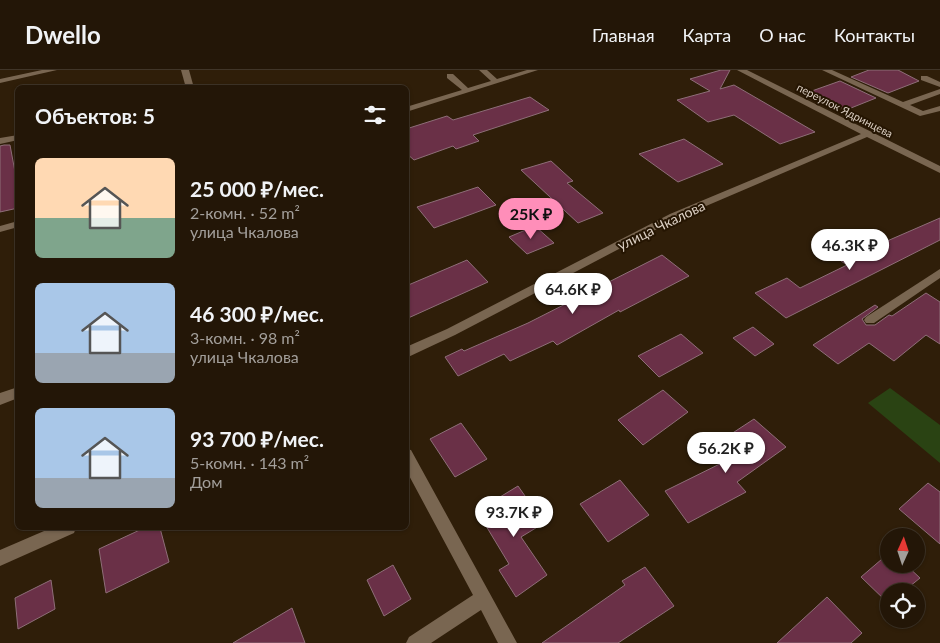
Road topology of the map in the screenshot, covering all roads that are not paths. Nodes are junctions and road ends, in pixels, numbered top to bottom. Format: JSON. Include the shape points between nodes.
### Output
{"nodes":[{"id":1,"x":53,"y":70,"type":"edge"},
{"id":2,"x":185,"y":70,"type":"edge"},
{"id":3,"x":483,"y":70,"type":"edge"},
{"id":4,"x":534,"y":70,"type":"edge"},
{"id":5,"x":741,"y":70,"type":"edge"},
{"id":6,"x":826,"y":70,"type":"edge"},
{"id":7,"x":28,"y":73,"type":"edge"},
{"id":8,"x":450,"y":76,"type":"dead end"},
{"id":9,"x":924,"y":78,"type":"dead end"},
{"id":10,"x":0,"y":81,"type":"edge"},
{"id":11,"x":496,"y":81,"type":"junction"},
{"id":12,"x":189,"y":85,"type":"edge"},
{"id":13,"x":940,"y":85,"type":"edge"},
{"id":14,"x":467,"y":91,"type":"junction"},
{"id":15,"x":940,"y":91,"type":"edge"},
{"id":16,"x":904,"y":105,"type":"junction"},
{"id":17,"x":940,"y":108,"type":"edge"},
{"id":18,"x":409,"y":109,"type":"edge"},
{"id":19,"x":867,"y":134,"type":"junction"},
{"id":20,"x":15,"y":138,"type":"edge"},
{"id":21,"x":0,"y":141,"type":"edge"},
{"id":22,"x":940,"y":170,"type":"edge"},
{"id":23,"x":15,"y":225,"type":"edge"},
{"id":24,"x":0,"y":229,"type":"edge"},
{"id":25,"x":940,"y":273,"type":"edge"},
{"id":26,"x":870,"y":320,"type":"dead end"},
{"id":27,"x":409,"y":352,"type":"edge"},
{"id":28,"x":15,"y":393,"type":"edge"},
{"id":29,"x":0,"y":398,"type":"edge"},
{"id":30,"x":409,"y":460,"type":"edge"},
{"id":31,"x":63,"y":530,"type":"edge"},
{"id":32,"x":0,"y":558,"type":"edge"},
{"id":33,"x":484,"y":598,"type":"junction"},
{"id":34,"x":415,"y":643,"type":"edge"},
{"id":35,"x":508,"y":643,"type":"edge"}],
"edges":[{"from":1,"to":7,"type":"street"},
{"from":2,"to":12,"type":"street"},
{"from":3,"to":11,"type":"street"},
{"from":4,"to":11,"type":"street"},
{"from":5,"to":19,"type":"street","name":"переулок Ядринцева"},
{"from":6,"to":16,"type":"street"},
{"from":7,"to":10,"type":"street"},
{"from":8,"to":14,"type":"street"},
{"from":9,"to":13,"type":"street"},
{"from":11,"to":14,"type":"street"},
{"from":14,"to":18,"type":"street"},
{"from":15,"to":16,"type":"street"},
{"from":16,"to":17,"type":"street","via":[[923,114]]},
{"from":19,"to":22,"type":"street","name":"переулок Ядринцева"},
{"from":19,"to":27,"type":"street","name":"улица Чкалова","via":[[674,216]]},
{"from":20,"to":21,"type":"street"},
{"from":23,"to":24,"type":"street"},
{"from":25,"to":26,"type":"street"},
{"from":28,"to":29,"type":"street"},
{"from":30,"to":33,"type":"street"},
{"from":31,"to":32,"type":"street"},
{"from":33,"to":34,"type":"street"},
{"from":33,"to":35,"type":"street"}]}
